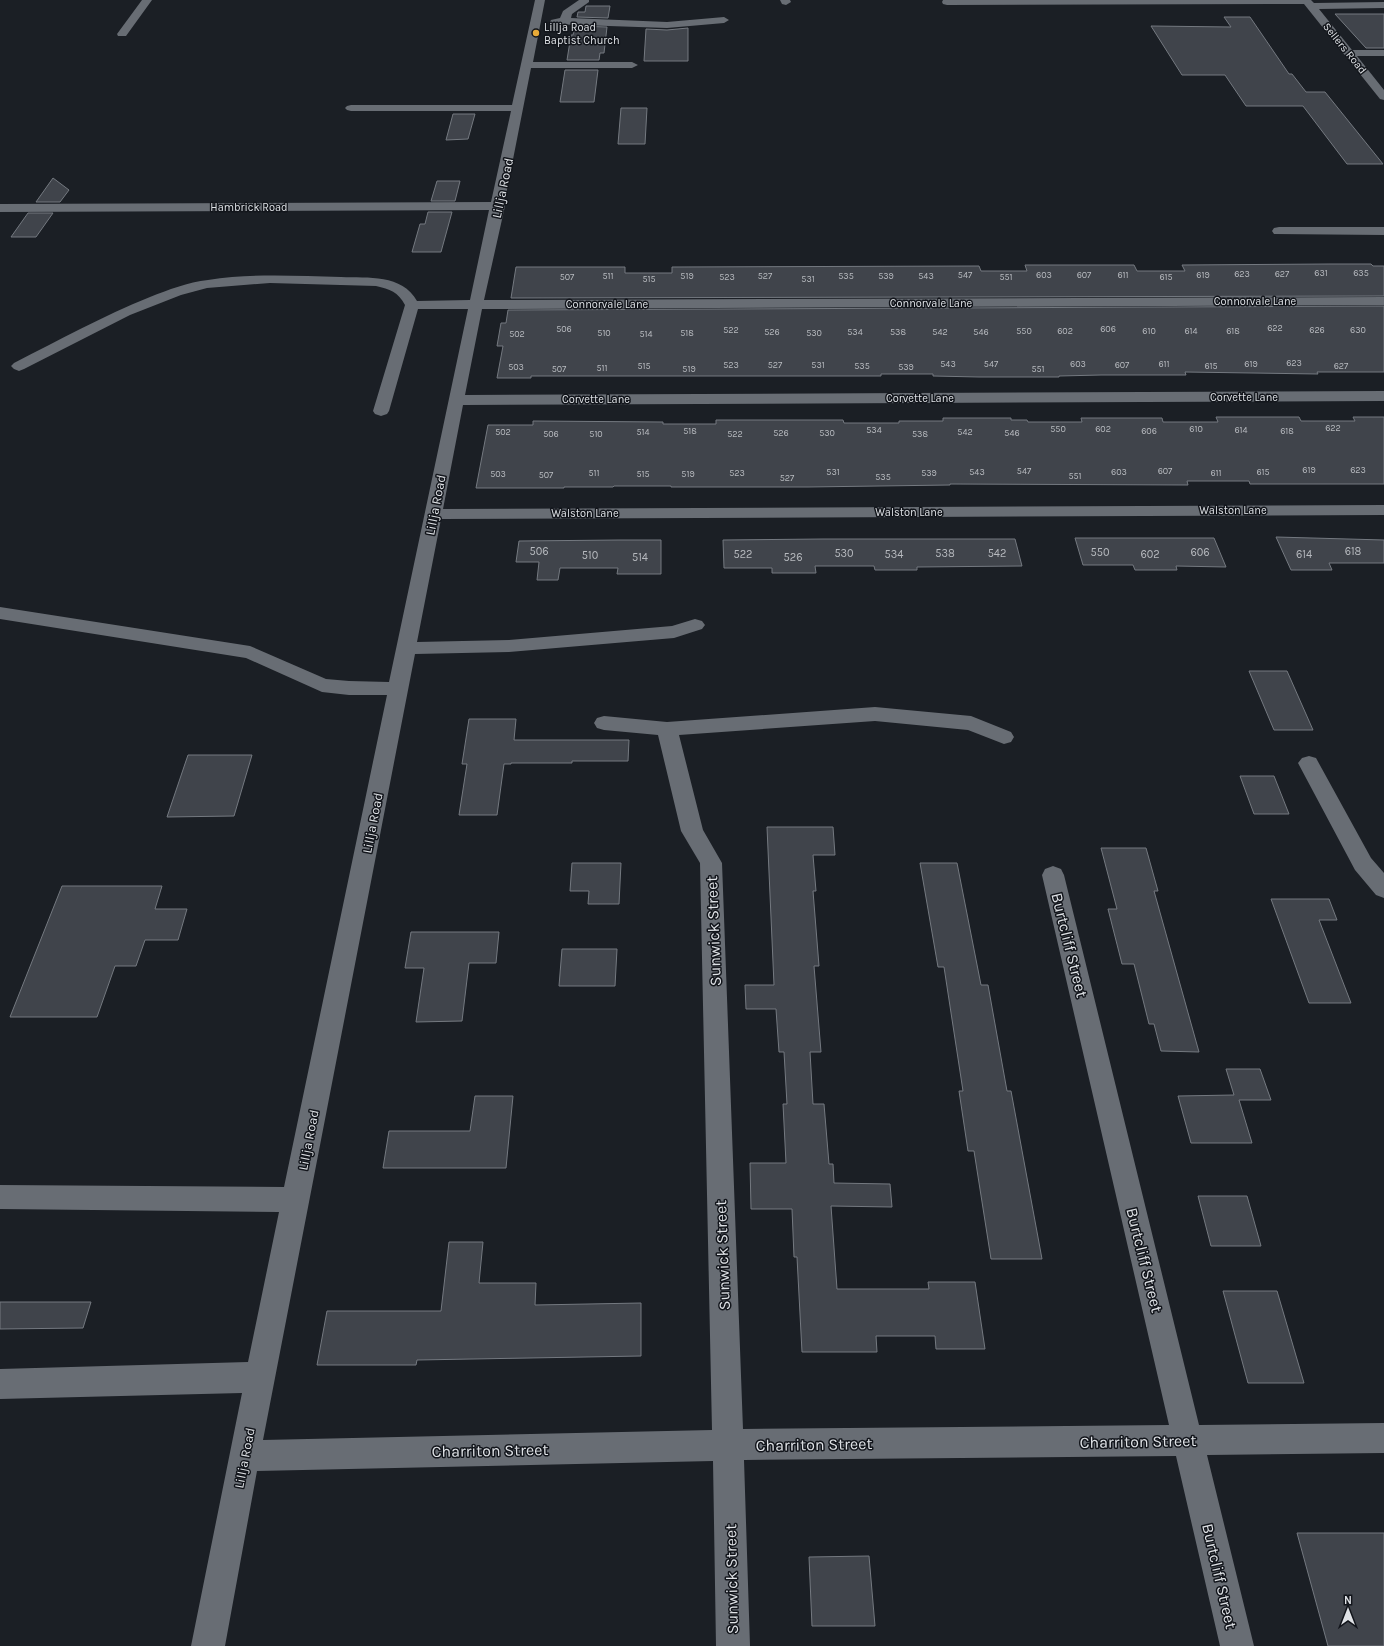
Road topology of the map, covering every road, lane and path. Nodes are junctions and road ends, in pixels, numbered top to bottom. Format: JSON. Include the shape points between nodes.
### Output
{"nodes":[{"id":1,"x":147,"y":0,"type":"edge"},
{"id":2,"x":540,"y":0,"type":"edge"},
{"id":3,"x":584,"y":0,"type":"edge"},
{"id":4,"x":947,"y":2,"type":"dead end"},
{"id":5,"x":1308,"y":2,"type":"edge"},
{"id":6,"x":1384,"y":5,"type":"edge"},
{"id":7,"x":724,"y":20,"type":"dead end"},
{"id":8,"x":565,"y":21,"type":"junction"},
{"id":9,"x":536,"y":22,"type":"junction"},
{"id":10,"x":122,"y":34,"type":"dead end"},
{"id":11,"x":1349,"y":53,"type":"junction"},
{"id":12,"x":1384,"y":53,"type":"edge"},
{"id":13,"x":527,"y":65,"type":"junction"},
{"id":14,"x":632,"y":65,"type":"dead end"},
{"id":15,"x":1384,"y":97,"type":"edge"},
{"id":16,"x":351,"y":108,"type":"dead end"},
{"id":17,"x":518,"y":108,"type":"junction"},
{"id":18,"x":498,"y":206,"type":"junction"},
{"id":19,"x":0,"y":208,"type":"edge"},
{"id":20,"x":1279,"y":231,"type":"dead end"},
{"id":21,"x":1384,"y":231,"type":"edge"},
{"id":22,"x":1384,"y":301,"type":"edge"},
{"id":23,"x":412,"y":305,"type":"junction"},
{"id":24,"x":477,"y":305,"type":"junction"},
{"id":25,"x":19,"y":366,"type":"dead end"},
{"id":26,"x":1384,"y":396,"type":"edge"},
{"id":27,"x":456,"y":400,"type":"junction"},
{"id":28,"x":381,"y":411,"type":"dead end"},
{"id":29,"x":1384,"y":510,"type":"edge"},
{"id":30,"x":434,"y":514,"type":"junction"},
{"id":31,"x":0,"y":613,"type":"edge"},
{"id":32,"x":694,"y":625,"type":"dead end"},
{"id":33,"x":407,"y":648,"type":"junction"},
{"id":34,"x":399,"y":689,"type":"junction"},
{"id":35,"x":604,"y":723,"type":"dead end"},
{"id":36,"x":667,"y":729,"type":"junction"},
{"id":37,"x":1004,"y":737,"type":"dead end"},
{"id":38,"x":1309,"y":763,"type":"dead end"},
{"id":39,"x":1053,"y":875,"type":"dead end"},
{"id":40,"x":1384,"y":889,"type":"edge"},
{"id":41,"x":0,"y":1197,"type":"edge"},
{"id":42,"x":296,"y":1200,"type":"junction"},
{"id":43,"x":261,"y":1377,"type":"junction"},
{"id":44,"x":0,"y":1384,"type":"edge"},
{"id":45,"x":1384,"y":1438,"type":"edge"},
{"id":46,"x":1189,"y":1440,"type":"junction"},
{"id":47,"x":728,"y":1445,"type":"junction"},
{"id":48,"x":244,"y":1456,"type":"junction"},
{"id":49,"x":208,"y":1646,"type":"edge"},
{"id":50,"x":733,"y":1646,"type":"edge"},
{"id":51,"x":1236,"y":1646,"type":"edge"}],
"edges":[{"from":1,"to":10,"type":"street"},
{"from":2,"to":9,"type":"street","name":"Lillja Road"},
{"from":3,"to":8,"type":"street","via":[[567,13]]},
{"from":4,"to":5,"type":"street"},
{"from":5,"to":6,"type":"street"},
{"from":5,"to":11,"type":"street","name":"Sellers Road"},
{"from":7,"to":8,"type":"street","via":[[667,25]]},
{"from":8,"to":9,"type":"street"},
{"from":9,"to":13,"type":"street","name":"Lillja Road"},
{"from":11,"to":12,"type":"street"},
{"from":11,"to":15,"type":"street","name":"Sellers Road"},
{"from":13,"to":14,"type":"street"},
{"from":13,"to":17,"type":"street","name":"Lillja Road"},
{"from":16,"to":17,"type":"street"},
{"from":17,"to":18,"type":"street","name":"Lillja Road"},
{"from":18,"to":19,"type":"street","name":"Hambrick Road"},
{"from":18,"to":24,"type":"street","name":"Lillja Road"},
{"from":20,"to":21,"type":"street"},
{"from":22,"to":24,"type":"street","name":"Connorvale Lane"},
{"from":23,"to":24,"type":"street","name":"Connorvale Lane"},
{"from":23,"to":25,"type":"street","via":[[406,294],[395,286],[376,282],[270,279],[207,284],[176,292],[125,312]]},
{"from":23,"to":28,"type":"street"},
{"from":24,"to":27,"type":"street","name":"Lillja Road"},
{"from":26,"to":27,"type":"street","name":"Corvette Lane"},
{"from":27,"to":30,"type":"street","name":"Lillja Road"},
{"from":29,"to":30,"type":"street","name":"Walston Lane"},
{"from":30,"to":33,"type":"street","name":"Lillja Road"},
{"from":31,"to":34,"type":"street","via":[[250,652],[322,685]]},
{"from":32,"to":33,"type":"street","via":[[674,632],[589,640],[509,646]]},
{"from":33,"to":34,"type":"street","name":"Lillja Road"},
{"from":34,"to":42,"type":"street","name":"Lillja Road"},
{"from":35,"to":36,"type":"street"},
{"from":36,"to":37,"type":"street","via":[[875,714],[970,723]]},
{"from":36,"to":47,"type":"street","name":"Sunwick Street","via":[[692,831],[711,863]]},
{"from":38,"to":40,"type":"street","via":[[1363,864]]},
{"from":39,"to":46,"type":"street","name":"Burtcliff Street"},
{"from":41,"to":42,"type":"street"},
{"from":42,"to":43,"type":"street","name":"Lillja Road"},
{"from":43,"to":44,"type":"street"},
{"from":43,"to":48,"type":"street","name":"Lillja Road"},
{"from":45,"to":46,"type":"street","name":"Charriton Street"},
{"from":46,"to":47,"type":"street","name":"Charriton Street"},
{"from":46,"to":51,"type":"street","name":"Burtcliff Street"},
{"from":47,"to":48,"type":"street","name":"Charriton Street"},
{"from":47,"to":50,"type":"street","name":"Sunwick Street"},
{"from":48,"to":49,"type":"street","name":"Lillja Road"}]}
